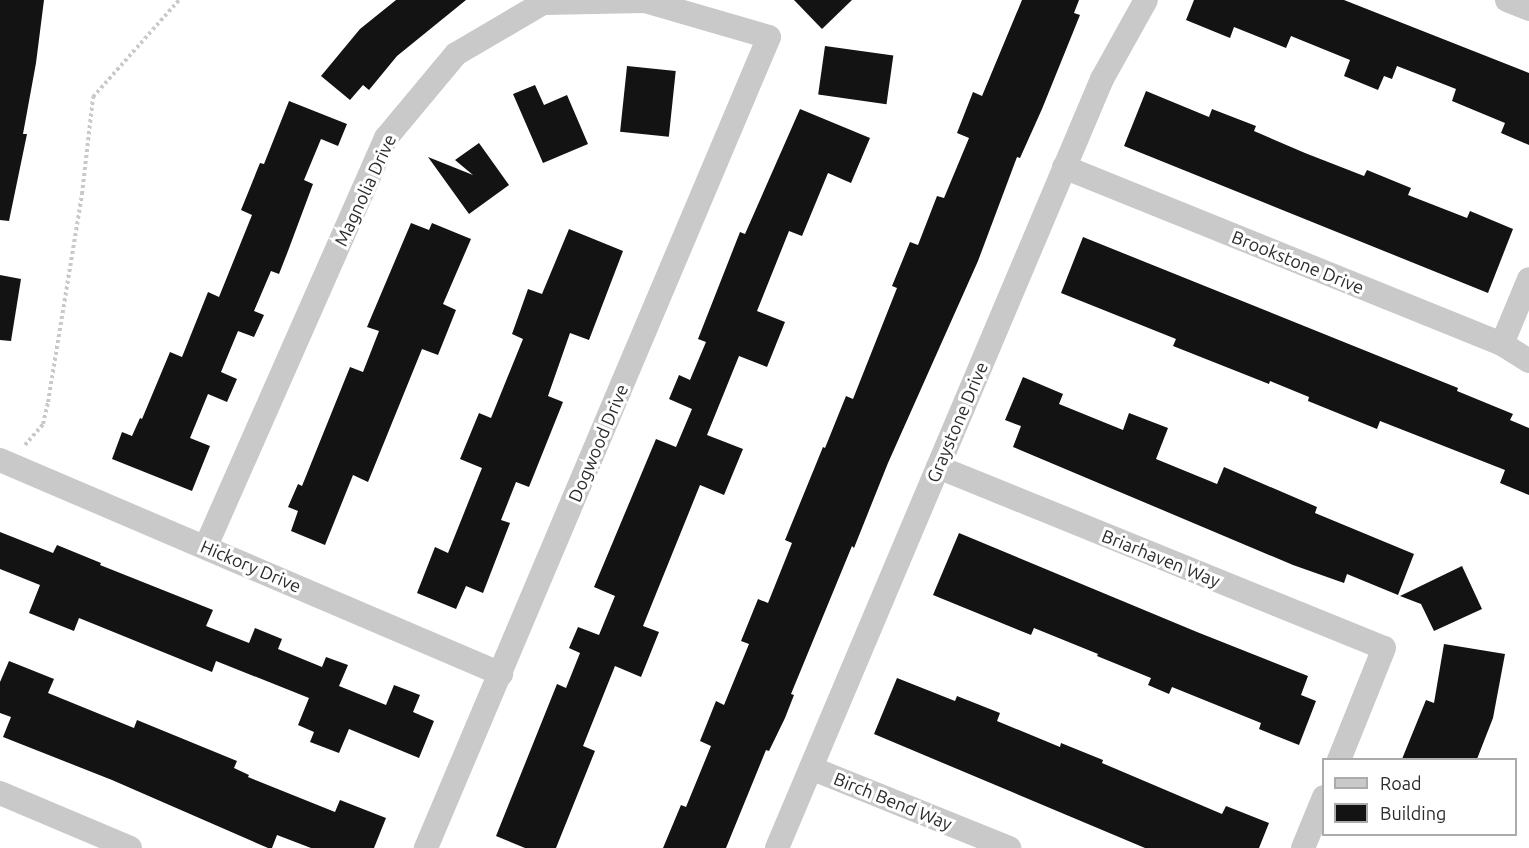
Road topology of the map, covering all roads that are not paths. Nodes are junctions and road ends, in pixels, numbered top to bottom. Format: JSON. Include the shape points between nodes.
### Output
{"nodes":[{"id":1,"x":1146,"y":0,"type":"edge"},
{"id":2,"x":1507,"y":0,"type":"edge"},
{"id":3,"x":1529,"y":9,"type":"edge"},
{"id":4,"x":769,"y":37,"type":"joint"},
{"id":5,"x":1064,"y":167,"type":"junction"},
{"id":6,"x":1529,"y":279,"type":"edge"},
{"id":7,"x":1502,"y":344,"type":"junction"},
{"id":8,"x":1529,"y":361,"type":"edge"},
{"id":9,"x":5,"y":462,"type":"edge"},
{"id":10,"x":938,"y":467,"type":"junction"},
{"id":11,"x":206,"y":546,"type":"junction"},
{"id":12,"x":501,"y":674,"type":"junction"},
{"id":13,"x":1339,"y":758,"type":"edge"},
{"id":14,"x":811,"y":768,"type":"junction"},
{"id":15,"x":0,"y":793,"type":"edge"},
{"id":16,"x":1322,"y":800,"type":"edge"},
{"id":17,"x":130,"y":848,"type":"edge"},
{"id":18,"x":426,"y":848,"type":"edge"},
{"id":19,"x":777,"y":848,"type":"edge"},
{"id":20,"x":1009,"y":848,"type":"edge"},
{"id":21,"x":1303,"y":848,"type":"edge"}],
"edges":[{"from":1,"to":5,"type":"street","name":"Graystone Drive","via":[[1102,79]]},
{"from":2,"to":3,"type":"street"},
{"from":4,"to":11,"type":"street","name":"Magnolia Drive","via":[[645,1],[543,3],[456,54],[386,138]]},
{"from":4,"to":12,"type":"street","name":"Dogwood Drive"},
{"from":5,"to":7,"type":"street","name":"Brookstone Drive"},
{"from":5,"to":10,"type":"street","name":"Graystone Drive"},
{"from":6,"to":7,"type":"street"},
{"from":7,"to":8,"type":"street","name":"Brookstone Drive"},
{"from":9,"to":11,"type":"street","name":"Hickory Drive"},
{"from":10,"to":13,"type":"street","name":"Briarhaven Way","via":[[1384,648]]},
{"from":10,"to":14,"type":"street","name":"Graystone Drive"},
{"from":11,"to":12,"type":"street","name":"Hickory Drive"},
{"from":12,"to":18,"type":"street","name":"Dogwood Drive"},
{"from":14,"to":19,"type":"street","name":"Graystone Drive"},
{"from":14,"to":20,"type":"street","name":"Birch Bend Way"},
{"from":15,"to":17,"type":"street"},
{"from":16,"to":21,"type":"street"}]}
